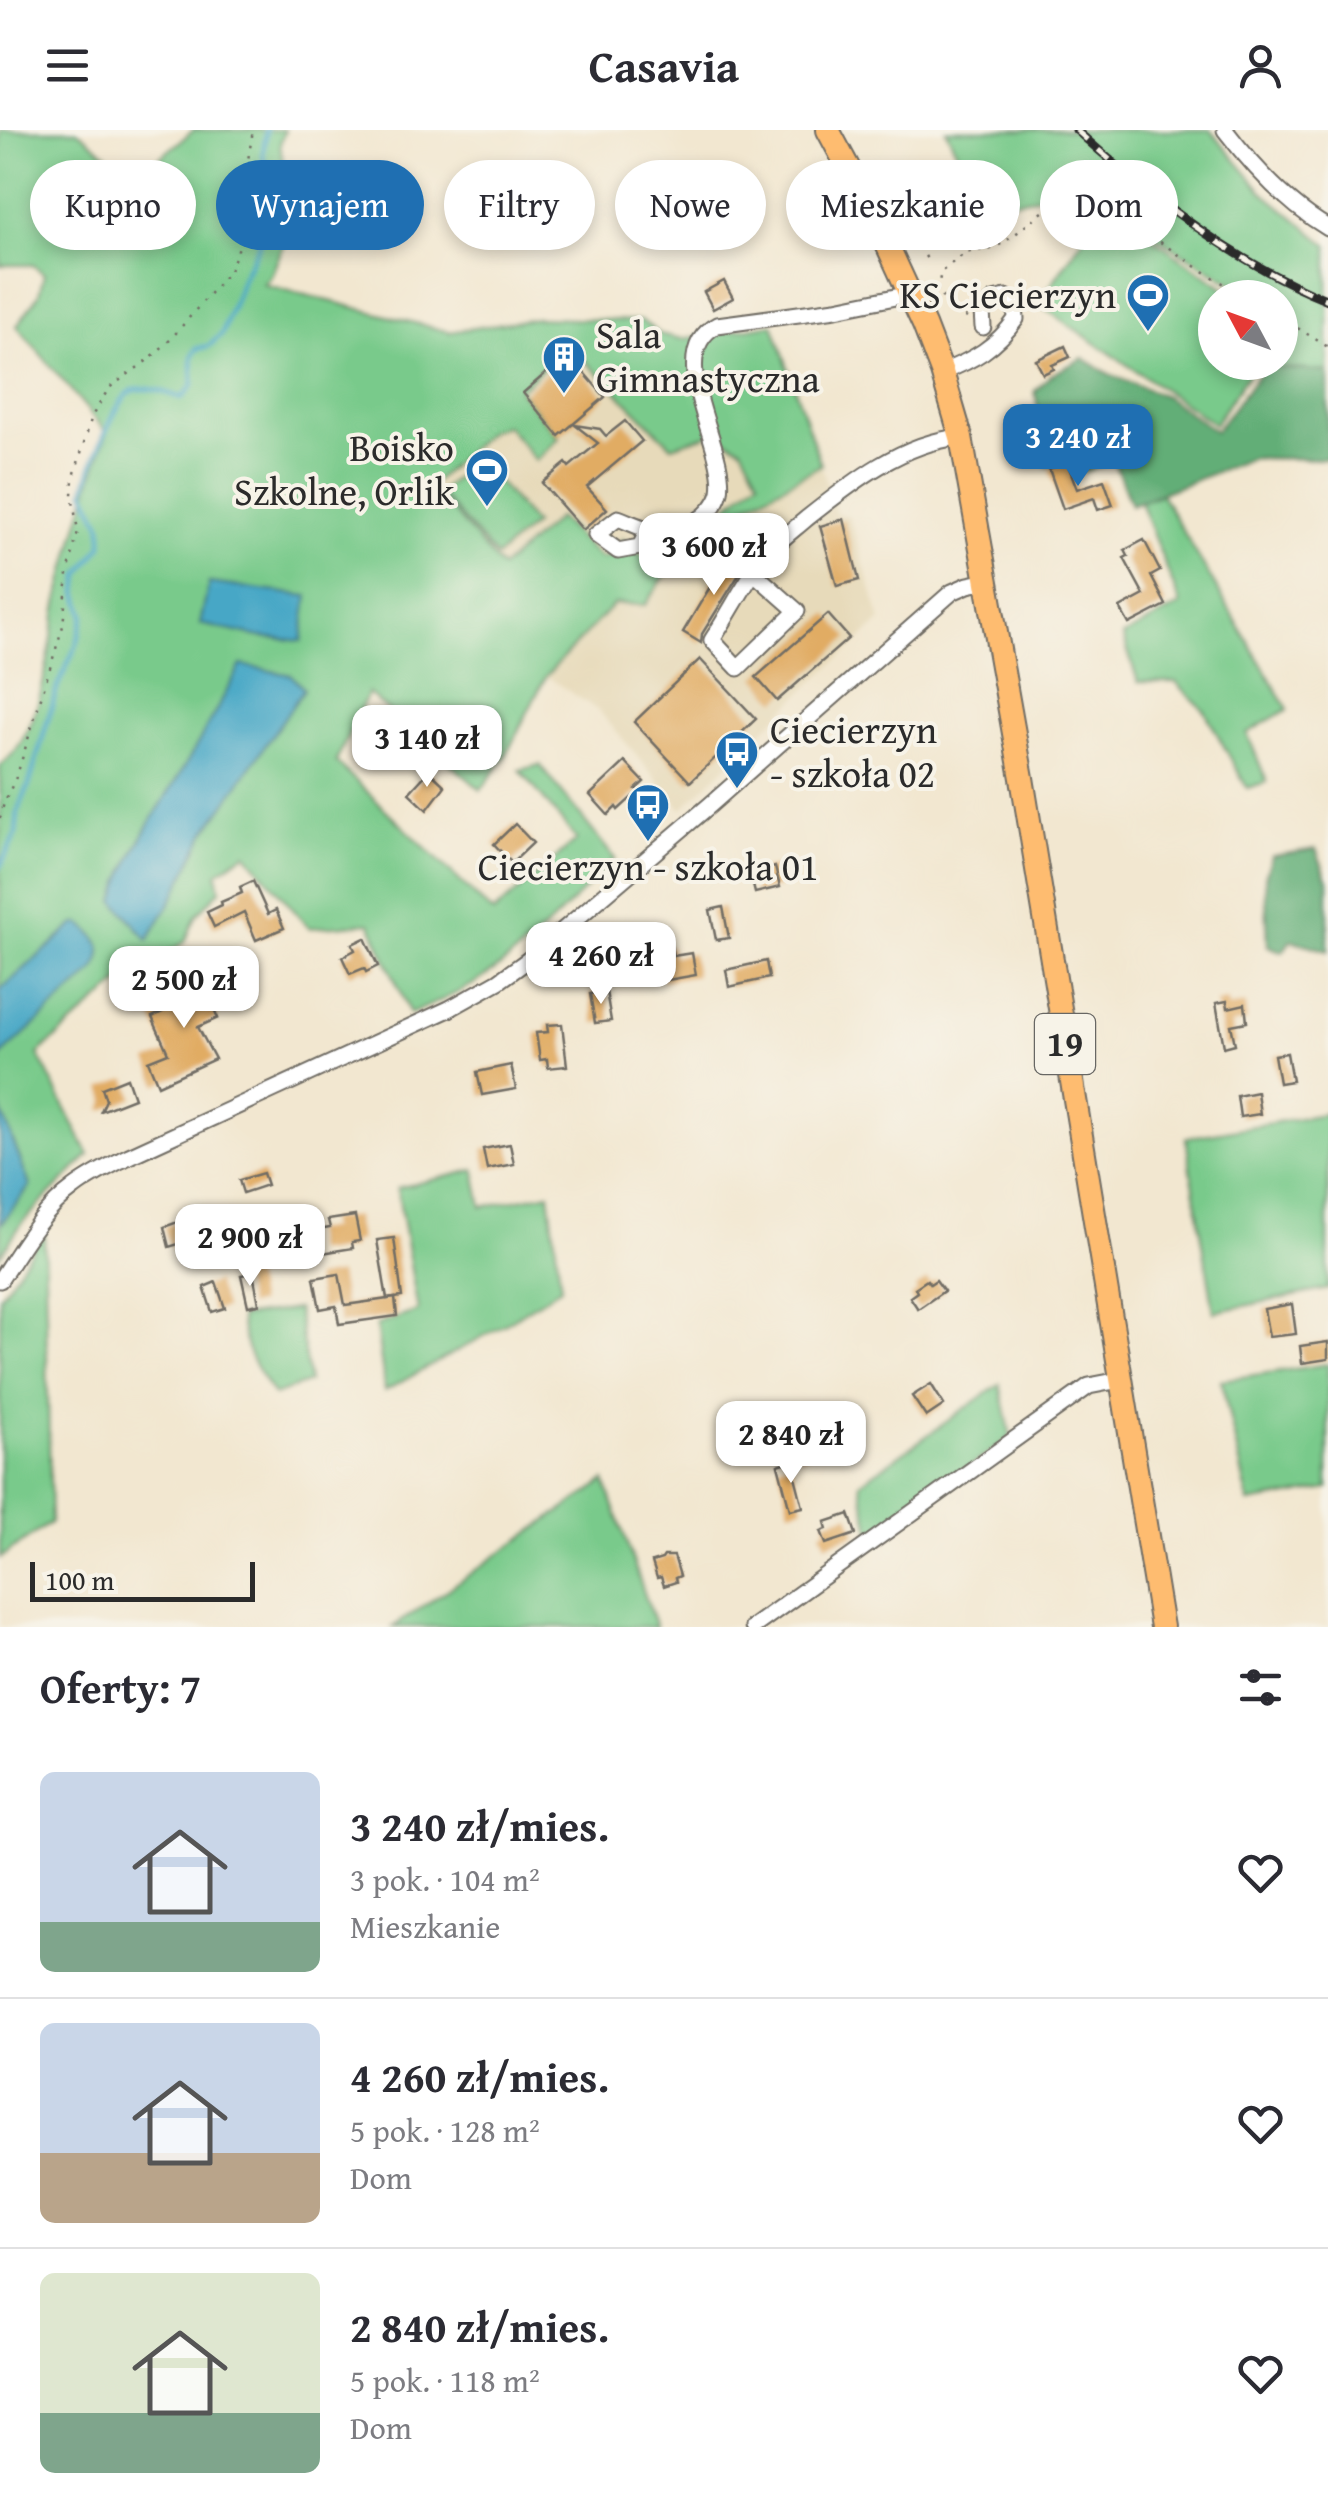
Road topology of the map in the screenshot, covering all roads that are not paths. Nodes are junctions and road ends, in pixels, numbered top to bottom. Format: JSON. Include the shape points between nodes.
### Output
{"nodes":[{"id":1,"x":828,"y":130,"type":"edge"},
{"id":2,"x":1226,"y":130,"type":"edge"},
{"id":3,"x":1328,"y":228,"type":"edge"},
{"id":4,"x":910,"y":294,"type":"junction"},
{"id":5,"x":995,"y":340,"type":"junction"},
{"id":6,"x":942,"y":372,"type":"junction"},
{"id":7,"x":960,"y":437,"type":"junction"},
{"id":8,"x":648,"y":530,"type":"dead end"},
{"id":9,"x":754,"y":573,"type":"junction"},
{"id":10,"x":988,"y":581,"type":"junction"},
{"id":11,"x":0,"y":1280,"type":"edge"},
{"id":12,"x":1120,"y":1380,"type":"junction"},
{"id":13,"x":754,"y":1627,"type":"edge"},
{"id":14,"x":1162,"y":1627,"type":"edge"}],
"edges":[{"from":1,"to":4,"type":"highway","number":"19"},
{"from":2,"to":3,"type":"street","via":[[1280,192]]},
{"from":4,"to":6,"type":"highway","number":"19"},
{"from":4,"to":8,"type":"street","via":[[710,328],[695,354],[697,391],[720,470],[720,494],[708,514],[682,532]]},
{"from":5,"to":5,"type":"street","via":[[979,325],[982,311],[1006,297],[1016,319]]},
{"from":5,"to":6,"type":"street","via":[[978,357]]},
{"from":6,"to":7,"type":"highway","number":"19"},
{"from":7,"to":9,"type":"street","via":[[912,450],[849,486],[788,534]]},
{"from":7,"to":10,"type":"highway","number":"19"},
{"from":9,"to":9,"type":"street","via":[[712,640],[738,668],[797,612]]},
{"from":10,"to":11,"type":"street","via":[[958,588],[938,603],[500,981],[99,1172],[53,1206]]},
{"from":10,"to":12,"type":"highway","number":"19"},
{"from":12,"to":13,"type":"street","via":[[1088,1386]]},
{"from":12,"to":14,"type":"highway","number":"19"}]}
